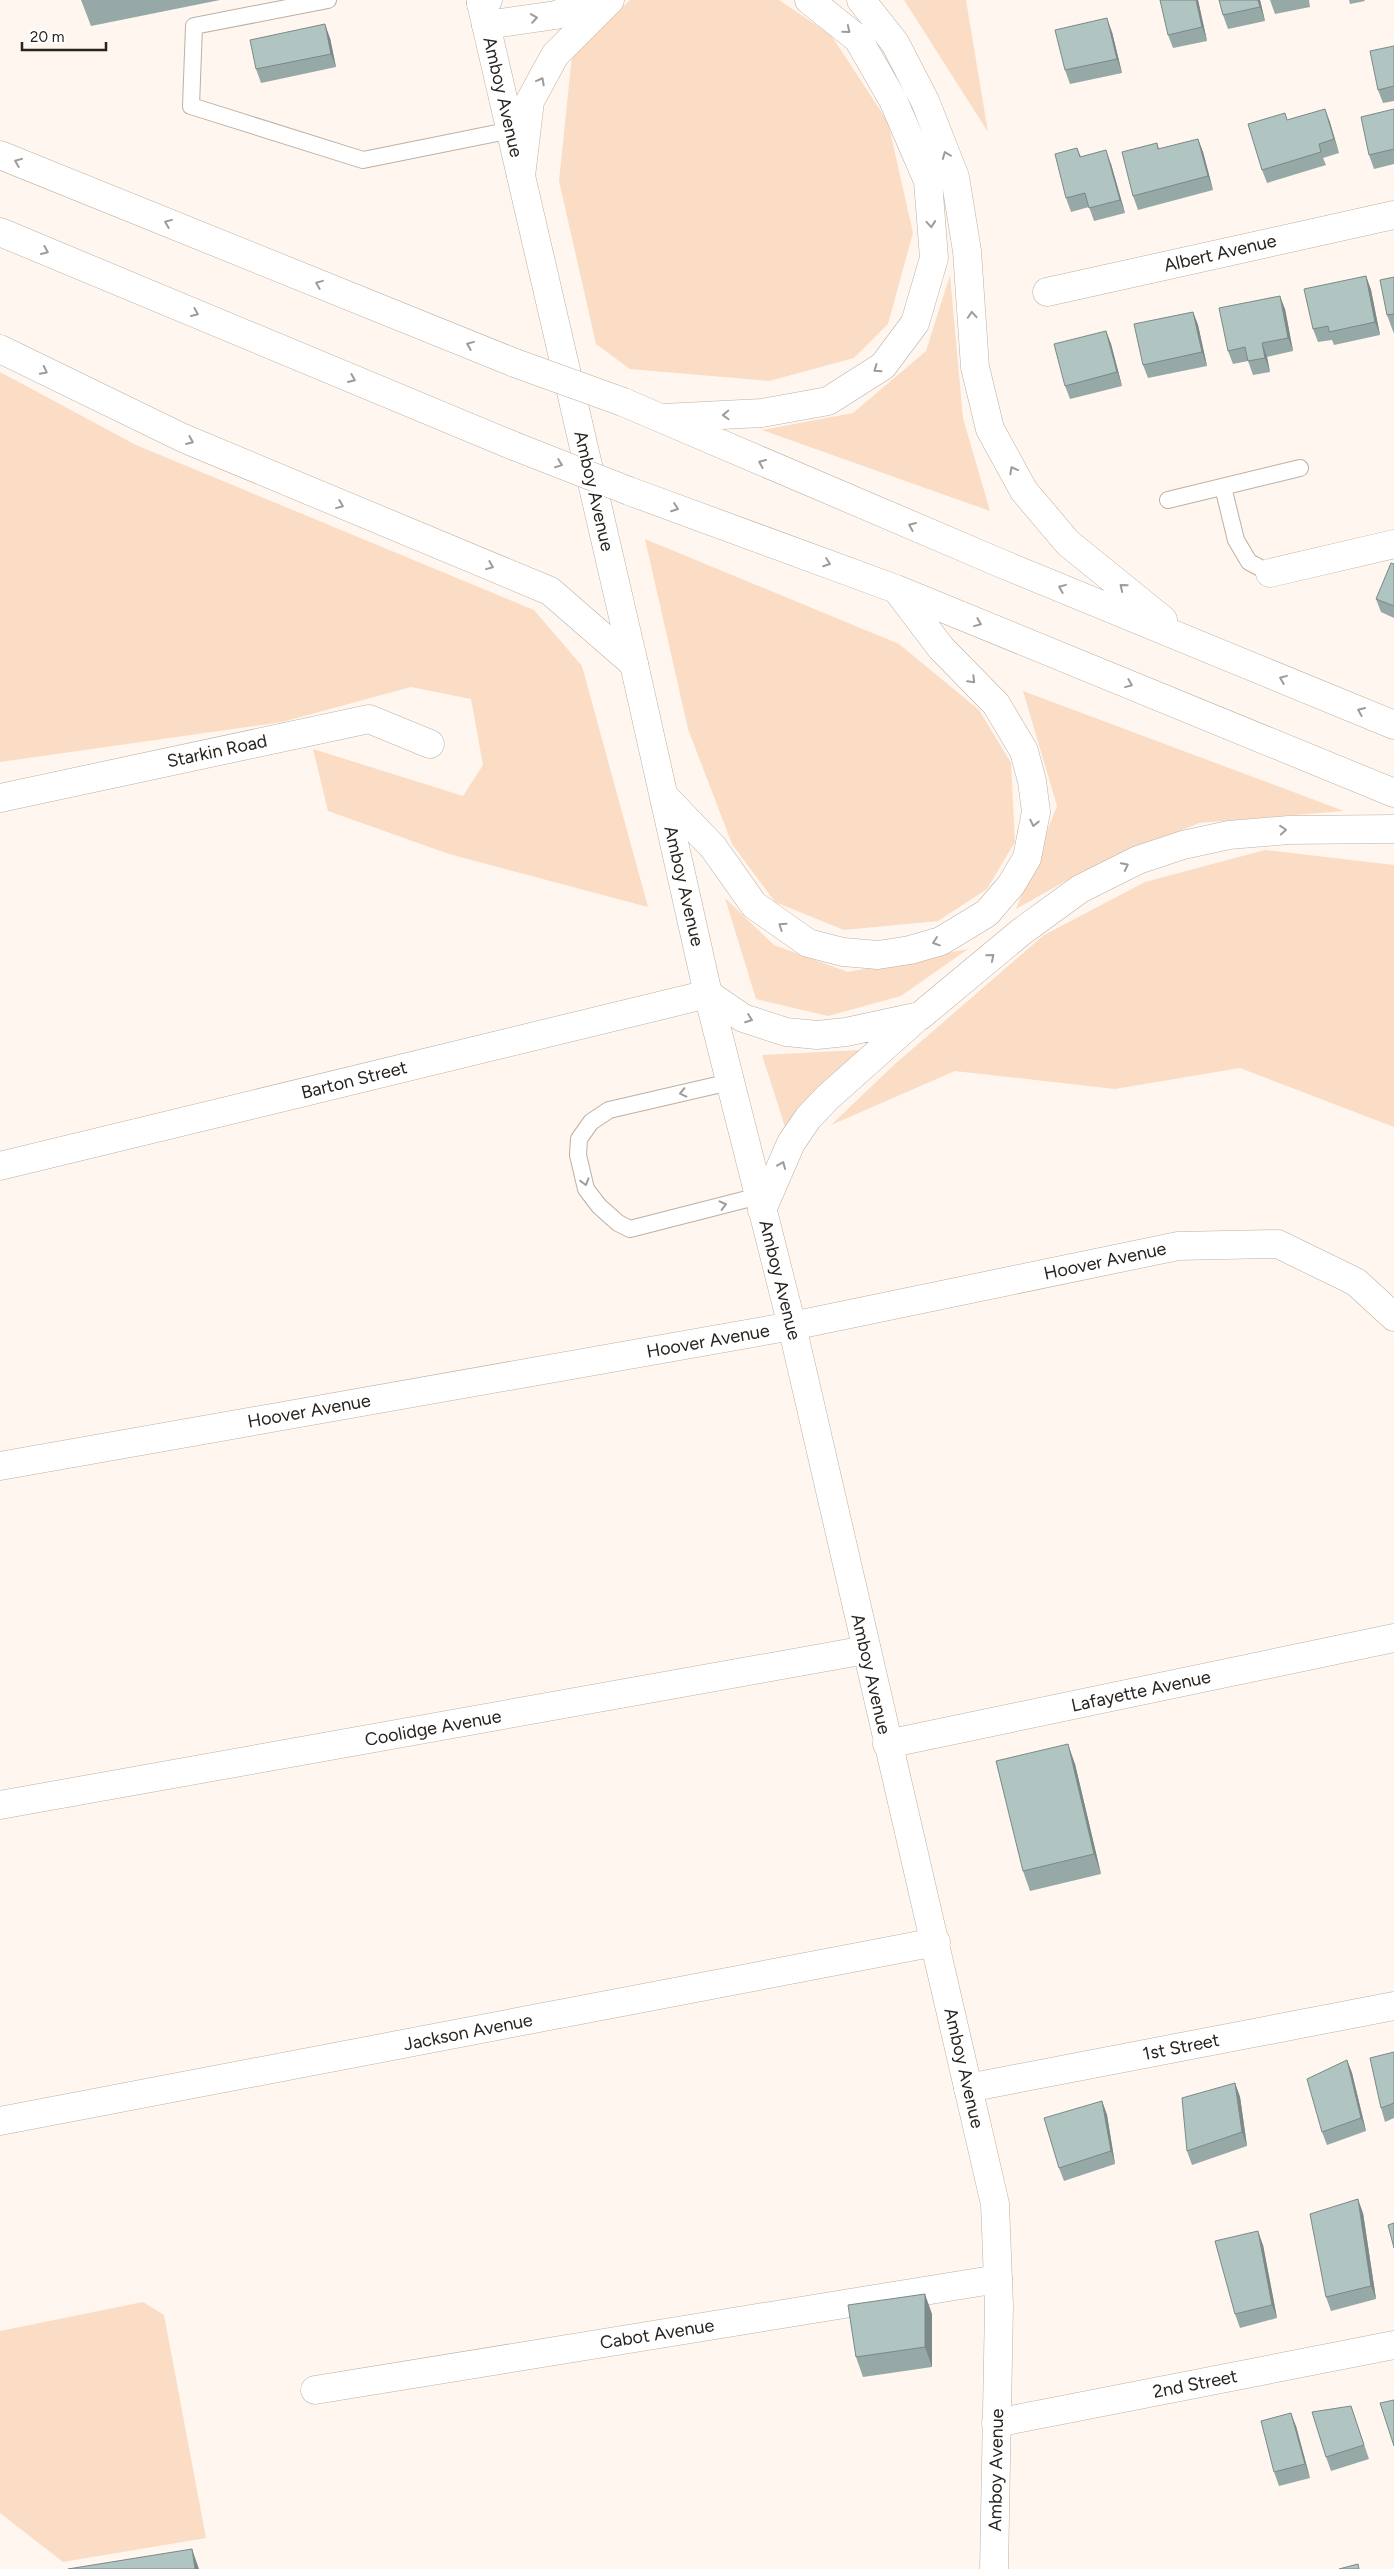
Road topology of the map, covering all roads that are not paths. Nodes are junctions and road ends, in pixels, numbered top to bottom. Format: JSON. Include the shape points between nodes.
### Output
{"nodes":[{"id":1,"x":328,"y":0,"type":"edge"},
{"id":2,"x":594,"y":0,"type":"edge"},
{"id":3,"x":610,"y":0,"type":"edge"},
{"id":4,"x":809,"y":0,"type":"edge"},
{"id":5,"x":861,"y":0,"type":"edge"},
{"id":6,"x":484,"y":7,"type":"edge"},
{"id":7,"x":519,"y":129,"type":"junction"},
{"id":8,"x":0,"y":155,"type":"edge"},
{"id":9,"x":1394,"y":215,"type":"edge"},
{"id":10,"x":0,"y":232,"type":"edge"},
{"id":11,"x":1047,"y":292,"type":"dead end"},
{"id":12,"x":0,"y":350,"type":"edge"},
{"id":13,"x":657,"y":418,"type":"junction"},
{"id":14,"x":1300,"y":468,"type":"dead end"},
{"id":15,"x":1223,"y":487,"type":"junction"},
{"id":16,"x":1168,"y":500,"type":"dead end"},
{"id":17,"x":1394,"y":544,"type":"edge"},
{"id":18,"x":1270,"y":573,"type":"joint"},
{"id":19,"x":896,"y":589,"type":"junction"},
{"id":20,"x":1188,"y":640,"type":"junction"},
{"id":21,"x":634,"y":664,"type":"junction"},
{"id":22,"x":1394,"y":725,"type":"edge"},
{"id":23,"x":430,"y":744,"type":"dead end"},
{"id":24,"x":1394,"y":794,"type":"edge"},
{"id":25,"x":664,"y":796,"type":"junction"},
{"id":26,"x":0,"y":798,"type":"edge"},
{"id":27,"x":1394,"y":829,"type":"edge"},
{"id":28,"x":708,"y":994,"type":"junction"},
{"id":29,"x":920,"y":1016,"type":"junction"},
{"id":30,"x":730,"y":1082,"type":"junction"},
{"id":31,"x":0,"y":1166,"type":"edge"},
{"id":32,"x":761,"y":1203,"type":"junction"},
{"id":33,"x":1394,"y":1317,"type":"edge"},
{"id":34,"x":792,"y":1326,"type":"junction"},
{"id":35,"x":0,"y":1466,"type":"edge"},
{"id":36,"x":1394,"y":1638,"type":"edge"},
{"id":37,"x":866,"y":1650,"type":"junction"},
{"id":38,"x":887,"y":1744,"type":"junction"},
{"id":39,"x":0,"y":1805,"type":"edge"},
{"id":40,"x":936,"y":1942,"type":"junction"},
{"id":41,"x":1394,"y":2006,"type":"edge"},
{"id":42,"x":968,"y":2088,"type":"junction"},
{"id":43,"x":0,"y":2121,"type":"edge"},
{"id":44,"x":998,"y":2279,"type":"junction"},
{"id":45,"x":1394,"y":2345,"type":"edge"},
{"id":46,"x":315,"y":2390,"type":"dead end"},
{"id":47,"x":996,"y":2423,"type":"junction"},
{"id":48,"x":994,"y":2569,"type":"edge"}],
"edges":[{"from":1,"to":7,"type":"lane","via":[[194,26],[191,106],[362,160]]},
{"from":6,"to":2,"type":"main road","one_way":true,"via":[[556,14]]},
{"from":7,"to":3,"type":"main road","name":"Amboy Avenue","one_way":true,"via":[[555,54]]},
{"from":4,"to":13,"type":"main road","one_way":true,"via":[[858,39],[894,100],[928,181],[934,258],[915,323],[883,366],[828,401],[762,413]]},
{"from":20,"to":5,"type":"main road","one_way":true,"via":[[1068,543],[1024,491],[990,429],[975,367],[967,251],[955,177],[925,101],[895,43]]},
{"from":6,"to":7,"type":"main road","name":"Amboy Avenue"},
{"from":7,"to":21,"type":"main road","name":"Amboy Avenue","via":[[521,176]]},
{"from":13,"to":8,"type":"main road","one_way":true,"bridge":true},
{"from":9,"to":11,"type":"main road","name":"Albert Avenue"},
{"from":10,"to":19,"type":"main road","one_way":true,"bridge":true,"via":[[514,446]]},
{"from":12,"to":21,"type":"main road","one_way":true,"via":[[183,438],[550,591]]},
{"from":20,"to":13,"type":"main road","one_way":true},
{"from":14,"to":15,"type":"lane"},
{"from":15,"to":16,"type":"lane"},
{"from":15,"to":18,"type":"lane","via":[[1236,540],[1249,562]]},
{"from":17,"to":18,"type":"main road"},
{"from":19,"to":24,"type":"main road","one_way":true},
{"from":19,"to":25,"type":"main road","one_way":true,"via":[[941,648],[996,704],[1024,751],[1036,812],[1027,858],[1011,884],[987,912],[941,941],[910,950],[878,955],[843,952],[808,943],[754,905],[714,847]]},
{"from":22,"to":20,"type":"main road","one_way":true},
{"from":21,"to":25,"type":"main road","name":"Amboy Avenue"},
{"from":23,"to":26,"type":"main road","name":"Starkin Road","via":[[369,718]]},
{"from":25,"to":28,"type":"main road","name":"Amboy Avenue"},
{"from":29,"to":27,"type":"main road","one_way":true,"via":[[1021,932],[1080,889],[1138,860],[1183,845],[1230,835],[1289,830]]},
{"from":28,"to":29,"type":"main road","one_way":true,"via":[[743,1018],[786,1032],[817,1035],[846,1032]]},
{"from":28,"to":30,"type":"main road","name":"Amboy Avenue"},
{"from":28,"to":31,"type":"main road","name":"Barton Street"},
{"from":32,"to":29,"type":"main road","one_way":true,"via":[[808,1118]]},
{"from":30,"to":32,"type":"main road","name":"Amboy Avenue"},
{"from":30,"to":32,"type":"lane","one_way":true,"via":[[609,1110],[590,1122],[579,1139],[578,1155],[586,1189],[599,1206],[630,1229]]},
{"from":32,"to":34,"type":"main road","name":"Amboy Avenue"},
{"from":33,"to":34,"type":"main road","name":"Hoover Avenue","via":[[1356,1282],[1317,1261],[1278,1244],[1230,1243],[1178,1246]]},
{"from":34,"to":35,"type":"main road","name":"Hoover Avenue"},
{"from":34,"to":37,"type":"main road","name":"Amboy Avenue"},
{"from":36,"to":38,"type":"main road","name":"Lafayette Avenue"},
{"from":37,"to":38,"type":"main road","name":"Amboy Avenue"},
{"from":37,"to":39,"type":"main road","name":"Coolidge Avenue"},
{"from":38,"to":40,"type":"main road","name":"Amboy Avenue"},
{"from":40,"to":42,"type":"main road","name":"Amboy Avenue"},
{"from":40,"to":43,"type":"main road","name":"Jackson Avenue"},
{"from":41,"to":42,"type":"main road","name":"1st Street"},
{"from":42,"to":44,"type":"main road","name":"Amboy Avenue","via":[[995,2204]]},
{"from":44,"to":46,"type":"main road","name":"Cabot Avenue"},
{"from":44,"to":47,"type":"main road","name":"Amboy Avenue"},
{"from":45,"to":47,"type":"main road","name":"2nd Street"},
{"from":47,"to":48,"type":"main road","name":"Amboy Avenue"}]}
